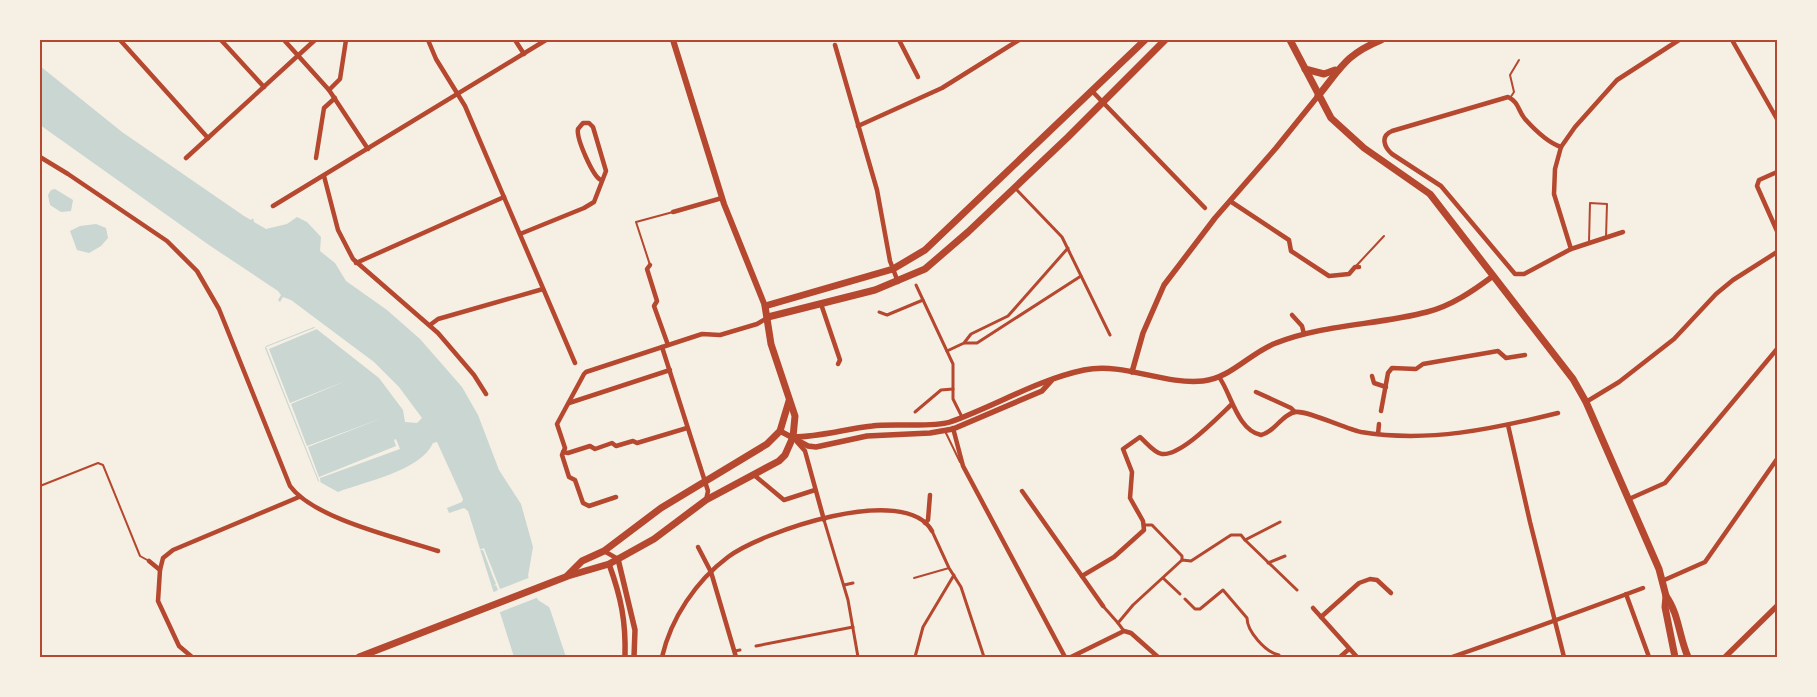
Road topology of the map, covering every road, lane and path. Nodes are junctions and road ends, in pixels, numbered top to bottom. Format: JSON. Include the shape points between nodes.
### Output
{"nodes":[{"id":1,"x":120,"y":40,"type":"edge"},
{"id":2,"x":220,"y":40,"type":"edge"},
{"id":3,"x":284,"y":40,"type":"edge"},
{"id":4,"x":315,"y":40,"type":"edge"},
{"id":5,"x":346,"y":40,"type":"edge"},
{"id":6,"x":428,"y":40,"type":"edge"},
{"id":7,"x":515,"y":40,"type":"edge"},
{"id":8,"x":546,"y":40,"type":"edge"},
{"id":9,"x":673,"y":40,"type":"edge"},
{"id":10,"x":899,"y":40,"type":"edge"},
{"id":11,"x":1018,"y":40,"type":"edge"},
{"id":12,"x":1145,"y":40,"type":"edge"},
{"id":13,"x":1165,"y":40,"type":"edge"},
{"id":14,"x":1290,"y":40,"type":"edge"},
{"id":15,"x":1381,"y":40,"type":"edge"},
{"id":16,"x":1679,"y":40,"type":"edge"},
{"id":17,"x":1732,"y":40,"type":"edge"},
{"id":18,"x":835,"y":45,"type":"dead end"},
{"id":19,"x":1362,"y":49,"type":"junction"},
{"id":20,"x":298,"y":54,"type":"junction"},
{"id":21,"x":524,"y":54,"type":"junction"},
{"id":22,"x":1519,"y":60,"type":"dead end"},
{"id":23,"x":1338,"y":68,"type":"junction"},
{"id":24,"x":1305,"y":69,"type":"junction"},
{"id":25,"x":918,"y":77,"type":"dead end"},
{"id":26,"x":1330,"y":81,"type":"junction"},
{"id":27,"x":264,"y":87,"type":"junction"},
{"id":28,"x":329,"y":90,"type":"junction"},
{"id":29,"x":1092,"y":91,"type":"junction"},
{"id":30,"x":457,"y":94,"type":"junction"},
{"id":31,"x":1318,"y":96,"type":"junction"},
{"id":32,"x":335,"y":98,"type":"junction"},
{"id":33,"x":1510,"y":98,"type":"junction"},
{"id":34,"x":1103,"y":103,"type":"junction"},
{"id":35,"x":1777,"y":119,"type":"edge"},
{"id":36,"x":858,"y":126,"type":"junction"},
{"id":37,"x":208,"y":138,"type":"junction"},
{"id":38,"x":1561,"y":147,"type":"junction"},
{"id":39,"x":368,"y":148,"type":"junction"},
{"id":40,"x":40,"y":157,"type":"edge"},
{"id":41,"x":186,"y":158,"type":"dead end"},
{"id":42,"x":316,"y":158,"type":"dead end"},
{"id":43,"x":1777,"y":172,"type":"edge"},
{"id":44,"x":324,"y":176,"type":"junction"},
{"id":45,"x":601,"y":180,"type":"junction"},
{"id":46,"x":1014,"y":187,"type":"junction"},
{"id":47,"x":504,"y":197,"type":"junction"},
{"id":48,"x":722,"y":198,"type":"junction"},
{"id":49,"x":1230,"y":201,"type":"junction"},
{"id":50,"x":273,"y":206,"type":"dead end"},
{"id":51,"x":1205,"y":208,"type":"dead end"},
{"id":52,"x":673,"y":212,"type":"joint"},
{"id":53,"x":1777,"y":231,"type":"edge"},
{"id":54,"x":1623,"y":232,"type":"dead end"},
{"id":55,"x":520,"y":234,"type":"junction"},
{"id":56,"x":1384,"y":236,"type":"dead end"},
{"id":57,"x":1606,"y":237,"type":"junction"},
{"id":58,"x":1589,"y":242,"type":"junction"},
{"id":59,"x":1068,"y":248,"type":"junction"},
{"id":60,"x":1571,"y":249,"type":"junction"},
{"id":61,"x":1777,"y":252,"type":"edge"},
{"id":62,"x":356,"y":263,"type":"junction"},
{"id":63,"x":650,"y":265,"type":"joint"},
{"id":64,"x":1357,"y":267,"type":"joint"},
{"id":65,"x":893,"y":269,"type":"junction"},
{"id":66,"x":1081,"y":276,"type":"junction"},
{"id":67,"x":1493,"y":276,"type":"junction"},
{"id":68,"x":898,"y":282,"type":"junction"},
{"id":69,"x":916,"y":285,"type":"dead end"},
{"id":70,"x":543,"y":289,"type":"junction"},
{"id":71,"x":923,"y":300,"type":"junction"},
{"id":72,"x":821,"y":304,"type":"junction"},
{"id":73,"x":765,"y":306,"type":"junction"},
{"id":74,"x":879,"y":312,"type":"dead end"},
{"id":75,"x":1292,"y":315,"type":"dead end"},
{"id":76,"x":768,"y":317,"type":"junction"},
{"id":77,"x":430,"y":325,"type":"junction"},
{"id":78,"x":1110,"y":334,"type":"dead end"},
{"id":79,"x":1304,"y":334,"type":"junction"},
{"id":80,"x":964,"y":343,"type":"junction"},
{"id":81,"x":668,"y":345,"type":"junction"},
{"id":82,"x":662,"y":347,"type":"junction"},
{"id":83,"x":1777,"y":349,"type":"edge"},
{"id":84,"x":947,"y":351,"type":"junction"},
{"id":85,"x":1525,"y":355,"type":"dead end"},
{"id":86,"x":575,"y":363,"type":"dead end"},
{"id":87,"x":838,"y":364,"type":"dead end"},
{"id":88,"x":670,"y":370,"type":"junction"},
{"id":89,"x":1132,"y":372,"type":"junction"},
{"id":90,"x":1372,"y":376,"type":"dead end"},
{"id":91,"x":1219,"y":377,"type":"junction"},
{"id":92,"x":1053,"y":380,"type":"junction"},
{"id":93,"x":1386,"y":387,"type":"junction"},
{"id":94,"x":953,"y":389,"type":"junction"},
{"id":95,"x":1256,"y":392,"type":"dead end"},
{"id":96,"x":486,"y":394,"type":"dead end"},
{"id":97,"x":789,"y":401,"type":"junction"},
{"id":98,"x":1586,"y":402,"type":"junction"},
{"id":99,"x":569,"y":403,"type":"junction"},
{"id":100,"x":1231,"y":405,"type":"junction"},
{"id":101,"x":1381,"y":411,"type":"dead end"},
{"id":102,"x":915,"y":412,"type":"dead end"},
{"id":103,"x":1295,"y":412,"type":"junction"},
{"id":104,"x":1558,"y":412,"type":"dead end"},
{"id":105,"x":961,"y":415,"type":"dead end"},
{"id":106,"x":950,"y":422,"type":"junction"},
{"id":107,"x":942,"y":424,"type":"junction"},
{"id":108,"x":1379,"y":424,"type":"dead end"},
{"id":109,"x":1508,"y":424,"type":"junction"},
{"id":110,"x":688,"y":428,"type":"junction"},
{"id":111,"x":953,"y":429,"type":"junction"},
{"id":112,"x":780,"y":431,"type":"junction"},
{"id":113,"x":945,"y":431,"type":"junction"},
{"id":114,"x":1378,"y":434,"type":"junction"},
{"id":115,"x":793,"y":438,"type":"junction"},
{"id":116,"x":807,"y":448,"type":"junction"},
{"id":117,"x":563,"y":452,"type":"junction"},
{"id":118,"x":1777,"y":459,"type":"edge"},
{"id":119,"x":963,"y":466,"type":"junction"},
{"id":120,"x":754,"y":475,"type":"junction"},
{"id":121,"x":705,"y":481,"type":"junction"},
{"id":122,"x":40,"y":486,"type":"edge"},
{"id":123,"x":815,"y":490,"type":"junction"},
{"id":124,"x":1022,"y":491,"type":"dead end"},
{"id":125,"x":930,"y":495,"type":"dead end"},
{"id":126,"x":299,"y":497,"type":"junction"},
{"id":127,"x":616,"y":497,"type":"dead end"},
{"id":128,"x":1629,"y":499,"type":"junction"},
{"id":129,"x":706,"y":500,"type":"junction"},
{"id":130,"x":824,"y":520,"type":"junction"},
{"id":131,"x":1280,"y":522,"type":"dead end"},
{"id":132,"x":925,"y":523,"type":"junction"},
{"id":133,"x":1144,"y":525,"type":"junction"},
{"id":134,"x":932,"y":531,"type":"joint"},
{"id":135,"x":1245,"y":540,"type":"junction"},
{"id":136,"x":698,"y":547,"type":"dead end"},
{"id":137,"x":438,"y":551,"type":"dead end"},
{"id":138,"x":604,"y":551,"type":"junction"},
{"id":139,"x":1285,"y":556,"type":"dead end"},
{"id":140,"x":618,"y":559,"type":"junction"},
{"id":141,"x":1182,"y":560,"type":"junction"},
{"id":142,"x":149,"y":561,"type":"joint"},
{"id":143,"x":1268,"y":563,"type":"junction"},
{"id":144,"x":609,"y":564,"type":"junction"},
{"id":145,"x":949,"y":568,"type":"junction"},
{"id":146,"x":160,"y":570,"type":"junction"},
{"id":147,"x":711,"y":572,"type":"junction"},
{"id":148,"x":954,"y":575,"type":"junction"},
{"id":149,"x":568,"y":576,"type":"junction"},
{"id":150,"x":1082,"y":576,"type":"junction"},
{"id":151,"x":914,"y":578,"type":"dead end"},
{"id":152,"x":1163,"y":578,"type":"junction"},
{"id":153,"x":1662,"y":581,"type":"junction"},
{"id":154,"x":853,"y":583,"type":"dead end"},
{"id":155,"x":844,"y":585,"type":"junction"},
{"id":156,"x":1643,"y":588,"type":"dead end"},
{"id":157,"x":1297,"y":590,"type":"dead end"},
{"id":158,"x":1391,"y":593,"type":"dead end"},
{"id":159,"x":1180,"y":594,"type":"dead end"},
{"id":160,"x":1626,"y":594,"type":"junction"},
{"id":161,"x":1666,"y":596,"type":"junction"},
{"id":162,"x":1185,"y":599,"type":"dead end"},
{"id":163,"x":1103,"y":606,"type":"joint"},
{"id":164,"x":1777,"y":606,"type":"edge"},
{"id":165,"x":1313,"y":608,"type":"dead end"},
{"id":166,"x":1321,"y":617,"type":"junction"},
{"id":167,"x":1554,"y":620,"type":"junction"},
{"id":168,"x":1118,"y":623,"type":"junction"},
{"id":169,"x":853,"y":627,"type":"junction"},
{"id":170,"x":1124,"y":631,"type":"junction"},
{"id":171,"x":756,"y":646,"type":"dead end"},
{"id":172,"x":1349,"y":649,"type":"junction"},
{"id":173,"x":1279,"y":654,"type":"dead end"},
{"id":174,"x":192,"y":657,"type":"edge"},
{"id":175,"x":360,"y":657,"type":"edge"},
{"id":176,"x":625,"y":657,"type":"edge"},
{"id":177,"x":634,"y":657,"type":"edge"},
{"id":178,"x":662,"y":657,"type":"edge"},
{"id":179,"x":736,"y":657,"type":"edge"},
{"id":180,"x":858,"y":657,"type":"edge"},
{"id":181,"x":916,"y":657,"type":"edge"},
{"id":182,"x":984,"y":657,"type":"edge"},
{"id":183,"x":1065,"y":657,"type":"edge"},
{"id":184,"x":1070,"y":657,"type":"edge"},
{"id":185,"x":1158,"y":657,"type":"edge"},
{"id":186,"x":1340,"y":657,"type":"edge"},
{"id":187,"x":1357,"y":657,"type":"edge"},
{"id":188,"x":1452,"y":657,"type":"edge"},
{"id":189,"x":1564,"y":657,"type":"edge"},
{"id":190,"x":1649,"y":657,"type":"edge"},
{"id":191,"x":1675,"y":657,"type":"edge"},
{"id":192,"x":1688,"y":657,"type":"edge"},
{"id":193,"x":1725,"y":657,"type":"edge"}],
"edges":[{"from":1,"to":37,"type":"street"},
{"from":2,"to":27,"type":"street"},
{"from":3,"to":20,"type":"street"},
{"from":4,"to":20,"type":"street"},
{"from":5,"to":28,"type":"street","via":[[340,79]]},
{"from":6,"to":30,"type":"street"},
{"from":7,"to":21,"type":"street"},
{"from":8,"to":21,"type":"street"},
{"from":9,"to":48,"type":"main road"},
{"from":10,"to":25,"type":"street"},
{"from":11,"to":36,"type":"street","via":[[942,88]]},
{"from":12,"to":29,"type":"main road"},
{"from":13,"to":34,"type":"main road"},
{"from":14,"to":24,"type":"main road"},
{"from":15,"to":19,"type":"main road"},
{"from":16,"to":38,"type":"street","via":[[1618,80],[1574,127]]},
{"from":17,"to":35,"type":"street"},
{"from":18,"to":36,"type":"street"},
{"from":19,"to":23,"type":"main road"},
{"from":19,"to":26,"type":"main road"},
{"from":20,"to":27,"type":"street"},
{"from":20,"to":28,"type":"street"},
{"from":21,"to":30,"type":"street"},
{"from":22,"to":33,"type":"lane","via":[[1510,75],[1514,92]]},
{"from":23,"to":24,"type":"main road","via":[[1324,74]]},
{"from":23,"to":26,"type":"main road"},
{"from":24,"to":31,"type":"main road"},
{"from":26,"to":31,"type":"main road"},
{"from":27,"to":37,"type":"street"},
{"from":28,"to":32,"type":"street"},
{"from":29,"to":34,"type":"street"},
{"from":29,"to":65,"type":"main road","via":[[925,250]]},
{"from":30,"to":39,"type":"street"},
{"from":30,"to":47,"type":"street"},
{"from":31,"to":49,"type":"street"},
{"from":31,"to":67,"type":"main road","via":[[1331,118],[1350,138],[1430,194]]},
{"from":32,"to":39,"type":"street"},
{"from":32,"to":42,"type":"street","via":[[324,108]]},
{"from":33,"to":38,"type":"street","via":[[1519,105],[1524,118]]},
{"from":33,"to":60,"type":"street","via":[[1392,130],[1385,136],[1387,150],[1441,186],[1515,274],[1524,274]]},
{"from":34,"to":46,"type":"main road"},
{"from":34,"to":51,"type":"street"},
{"from":36,"to":65,"type":"street","via":[[878,190]]},
{"from":37,"to":41,"type":"street"},
{"from":38,"to":60,"type":"street","via":[[1555,169],[1554,194]]},
{"from":39,"to":44,"type":"street"},
{"from":40,"to":126,"type":"street","via":[[167,241],[197,271],[219,309],[290,486]]},
{"from":43,"to":53,"type":"street","via":[[1760,180],[1757,186]]},
{"from":44,"to":50,"type":"street"},
{"from":44,"to":62,"type":"street","via":[[338,230]]},
{"from":45,"to":45,"type":"street","via":[[605,166],[593,127],[583,123],[578,129],[578,137],[595,176]]},
{"from":45,"to":55,"type":"street","via":[[597,198],[590,206]]},
{"from":46,"to":59,"type":"street","via":[[1062,237]]},
{"from":46,"to":68,"type":"main road","via":[[940,258]]},
{"from":47,"to":55,"type":"street"},
{"from":47,"to":62,"type":"street"},
{"from":48,"to":52,"type":"street"},
{"from":48,"to":73,"type":"main road"},
{"from":49,"to":64,"type":"street","via":[[1289,240],[1291,251],[1329,276],[1349,274]]},
{"from":49,"to":89,"type":"street","via":[[1164,285],[1143,333]]},
{"from":52,"to":63,"type":"lane","via":[[636,222]]},
{"from":54,"to":57,"type":"street"},
{"from":55,"to":70,"type":"street"},
{"from":56,"to":64,"type":"lane"},
{"from":57,"to":58,"type":"street"},
{"from":57,"to":58,"type":"lane","via":[[1607,204],[1590,203]]},
{"from":58,"to":60,"type":"street"},
{"from":59,"to":66,"type":"street"},
{"from":59,"to":80,"type":"street","via":[[1008,316],[970,333]]},
{"from":61,"to":98,"type":"street","via":[[1716,294],[1674,339],[1619,382]]},
{"from":62,"to":77,"type":"street"},
{"from":63,"to":81,"type":"street","via":[[647,269],[657,301],[654,306]]},
{"from":65,"to":68,"type":"street"},
{"from":65,"to":73,"type":"main road"},
{"from":66,"to":78,"type":"street"},
{"from":66,"to":80,"type":"street","via":[[976,344]]},
{"from":67,"to":79,"type":"street","via":[[1466,295],[1428,312]]},
{"from":67,"to":98,"type":"main road","via":[[1560,360]]},
{"from":68,"to":72,"type":"main road"},
{"from":69,"to":71,"type":"street"},
{"from":70,"to":77,"type":"street","via":[[438,319]]},
{"from":70,"to":86,"type":"street"},
{"from":71,"to":74,"type":"street","via":[[887,315]]},
{"from":71,"to":84,"type":"street"},
{"from":72,"to":76,"type":"main road"},
{"from":72,"to":87,"type":"street","via":[[840,360]]},
{"from":73,"to":76,"type":"main road"},
{"from":75,"to":79,"type":"street","via":[[1302,326]]},
{"from":76,"to":81,"type":"street","via":[[757,324],[723,334],[703,334]]},
{"from":76,"to":97,"type":"main road","via":[[770,340]]},
{"from":77,"to":96,"type":"street"},
{"from":79,"to":91,"type":"street","via":[[1266,347]]},
{"from":80,"to":84,"type":"street"},
{"from":81,"to":82,"type":"street"},
{"from":82,"to":88,"type":"street"},
{"from":82,"to":99,"type":"street","via":[[586,372]]},
{"from":83,"to":128,"type":"street","via":[[1665,483]]},
{"from":84,"to":94,"type":"street","via":[[953,364]]},
{"from":85,"to":93,"type":"street","via":[[1506,358],[1498,351],[1422,364],[1416,369],[1395,367],[1389,370]]},
{"from":88,"to":99,"type":"street"},
{"from":88,"to":110,"type":"street"},
{"from":89,"to":91,"type":"street","via":[[1182,381]]},
{"from":89,"to":92,"type":"street","via":[[1099,368]]},
{"from":90,"to":93,"type":"street","via":[[1374,383]]},
{"from":91,"to":100,"type":"street"},
{"from":92,"to":106,"type":"street"},
{"from":92,"to":111,"type":"street","via":[[1042,391]]},
{"from":93,"to":101,"type":"street"},
{"from":94,"to":102,"type":"street","via":[[941,390]]},
{"from":94,"to":105,"type":"street","via":[[953,399]]},
{"from":95,"to":103,"type":"street"},
{"from":97,"to":112,"type":"main road"},
{"from":97,"to":115,"type":"main road","via":[[795,416]]},
{"from":98,"to":128,"type":"main road"},
{"from":99,"to":117,"type":"street","via":[[557,424],[565,448]]},
{"from":100,"to":103,"type":"street","via":[[1254,433],[1261,435]]},
{"from":100,"to":133,"type":"street","via":[[1194,439],[1168,453],[1157,452],[1140,437],[1122,449],[1132,472],[1130,498]]},
{"from":103,"to":114,"type":"street","via":[[1348,429]]},
{"from":104,"to":109,"type":"street"},
{"from":106,"to":107,"type":"street"},
{"from":106,"to":111,"type":"street"},
{"from":107,"to":113,"type":"lane"},
{"from":107,"to":115,"type":"street","via":[[870,426]]},
{"from":108,"to":114,"type":"street"},
{"from":109,"to":114,"type":"street","via":[[1452,435]]},
{"from":109,"to":167,"type":"street"},
{"from":110,"to":117,"type":"street","via":[[637,443],[632,441],[616,446],[612,443],[595,449],[590,446]]},
{"from":110,"to":121,"type":"street"},
{"from":111,"to":113,"type":"street"},
{"from":111,"to":119,"type":"street"},
{"from":112,"to":115,"type":"street"},
{"from":112,"to":121,"type":"main road","via":[[754,454]]},
{"from":113,"to":116,"type":"street","via":[[883,434]]},
{"from":113,"to":119,"type":"lane","via":[[956,458]]},
{"from":115,"to":116,"type":"street"},
{"from":115,"to":120,"type":"main road","via":[[783,458]]},
{"from":116,"to":123,"type":"street"},
{"from":117,"to":127,"type":"street","via":[[569,477],[575,480],[583,503],[589,506]]},
{"from":118,"to":153,"type":"street","via":[[1705,562]]},
{"from":119,"to":183,"type":"street"},
{"from":120,"to":123,"type":"street","via":[[784,500]]},
{"from":120,"to":129,"type":"main road"},
{"from":121,"to":129,"type":"street"},
{"from":121,"to":138,"type":"main road"},
{"from":122,"to":142,"type":"lane","via":[[98,463],[103,465],[140,556]]},
{"from":123,"to":130,"type":"street"},
{"from":124,"to":150,"type":"street"},
{"from":125,"to":132,"type":"street"},
{"from":126,"to":137,"type":"street","via":[[331,515]]},
{"from":126,"to":146,"type":"street","via":[[173,550],[163,558]]},
{"from":128,"to":153,"type":"main road"},
{"from":129,"to":140,"type":"main road","via":[[654,539]]},
{"from":130,"to":132,"type":"street","via":[[853,512],[883,509],[911,515]]},
{"from":130,"to":147,"type":"street","via":[[755,541]]},
{"from":130,"to":155,"type":"street"},
{"from":131,"to":135,"type":"street"},
{"from":132,"to":134,"type":"street"},
{"from":133,"to":141,"type":"street","via":[[1152,525],[1182,556]]},
{"from":133,"to":150,"type":"street","via":[[1142,533],[1114,557]]},
{"from":134,"to":145,"type":"street"},
{"from":135,"to":141,"type":"street","via":[[1241,535],[1231,535],[1191,561]]},
{"from":135,"to":143,"type":"street"},
{"from":136,"to":147,"type":"street"},
{"from":138,"to":140,"type":"street"},
{"from":138,"to":144,"type":"street"},
{"from":138,"to":149,"type":"main road","via":[[582,561]]},
{"from":139,"to":143,"type":"street"},
{"from":140,"to":144,"type":"main road"},
{"from":140,"to":177,"type":"street","via":[[635,630]]},
{"from":141,"to":152,"type":"street"},
{"from":142,"to":146,"type":"street"},
{"from":143,"to":157,"type":"street"},
{"from":144,"to":149,"type":"main road"},
{"from":144,"to":176,"type":"street","via":[[625,620]]},
{"from":145,"to":148,"type":"street"},
{"from":145,"to":151,"type":"lane"},
{"from":146,"to":174,"type":"street","via":[[158,601],[179,646]]},
{"from":147,"to":178,"type":"street","via":[[682,608]]},
{"from":147,"to":179,"type":"street","via":[[737,650]]},
{"from":148,"to":181,"type":"street","via":[[923,627]]},
{"from":148,"to":182,"type":"street"},
{"from":149,"to":175,"type":"main road"},
{"from":150,"to":163,"type":"street"},
{"from":152,"to":159,"type":"street"},
{"from":152,"to":168,"type":"street"},
{"from":153,"to":161,"type":"main road"},
{"from":154,"to":155,"type":"street"},
{"from":155,"to":169,"type":"street"},
{"from":156,"to":160,"type":"street"},
{"from":158,"to":166,"type":"street","via":[[1377,580],[1363,581]]},
{"from":160,"to":167,"type":"street"},
{"from":160,"to":190,"type":"street"},
{"from":161,"to":191,"type":"main road","via":[[1665,607]]},
{"from":161,"to":192,"type":"main road","via":[[1674,607]]},
{"from":162,"to":173,"type":"street","via":[[1194,609],[1200,609],[1223,590],[1269,651]]},
{"from":163,"to":168,"type":"street"},
{"from":164,"to":193,"type":"street"},
{"from":165,"to":166,"type":"street"},
{"from":166,"to":172,"type":"street"},
{"from":167,"to":188,"type":"street","via":[[1479,650]]},
{"from":167,"to":189,"type":"street"},
{"from":168,"to":170,"type":"street"},
{"from":169,"to":171,"type":"street"},
{"from":169,"to":180,"type":"street"},
{"from":170,"to":184,"type":"street"},
{"from":170,"to":185,"type":"street","via":[[1131,633]]},
{"from":172,"to":186,"type":"street"},
{"from":172,"to":187,"type":"street"}]}
